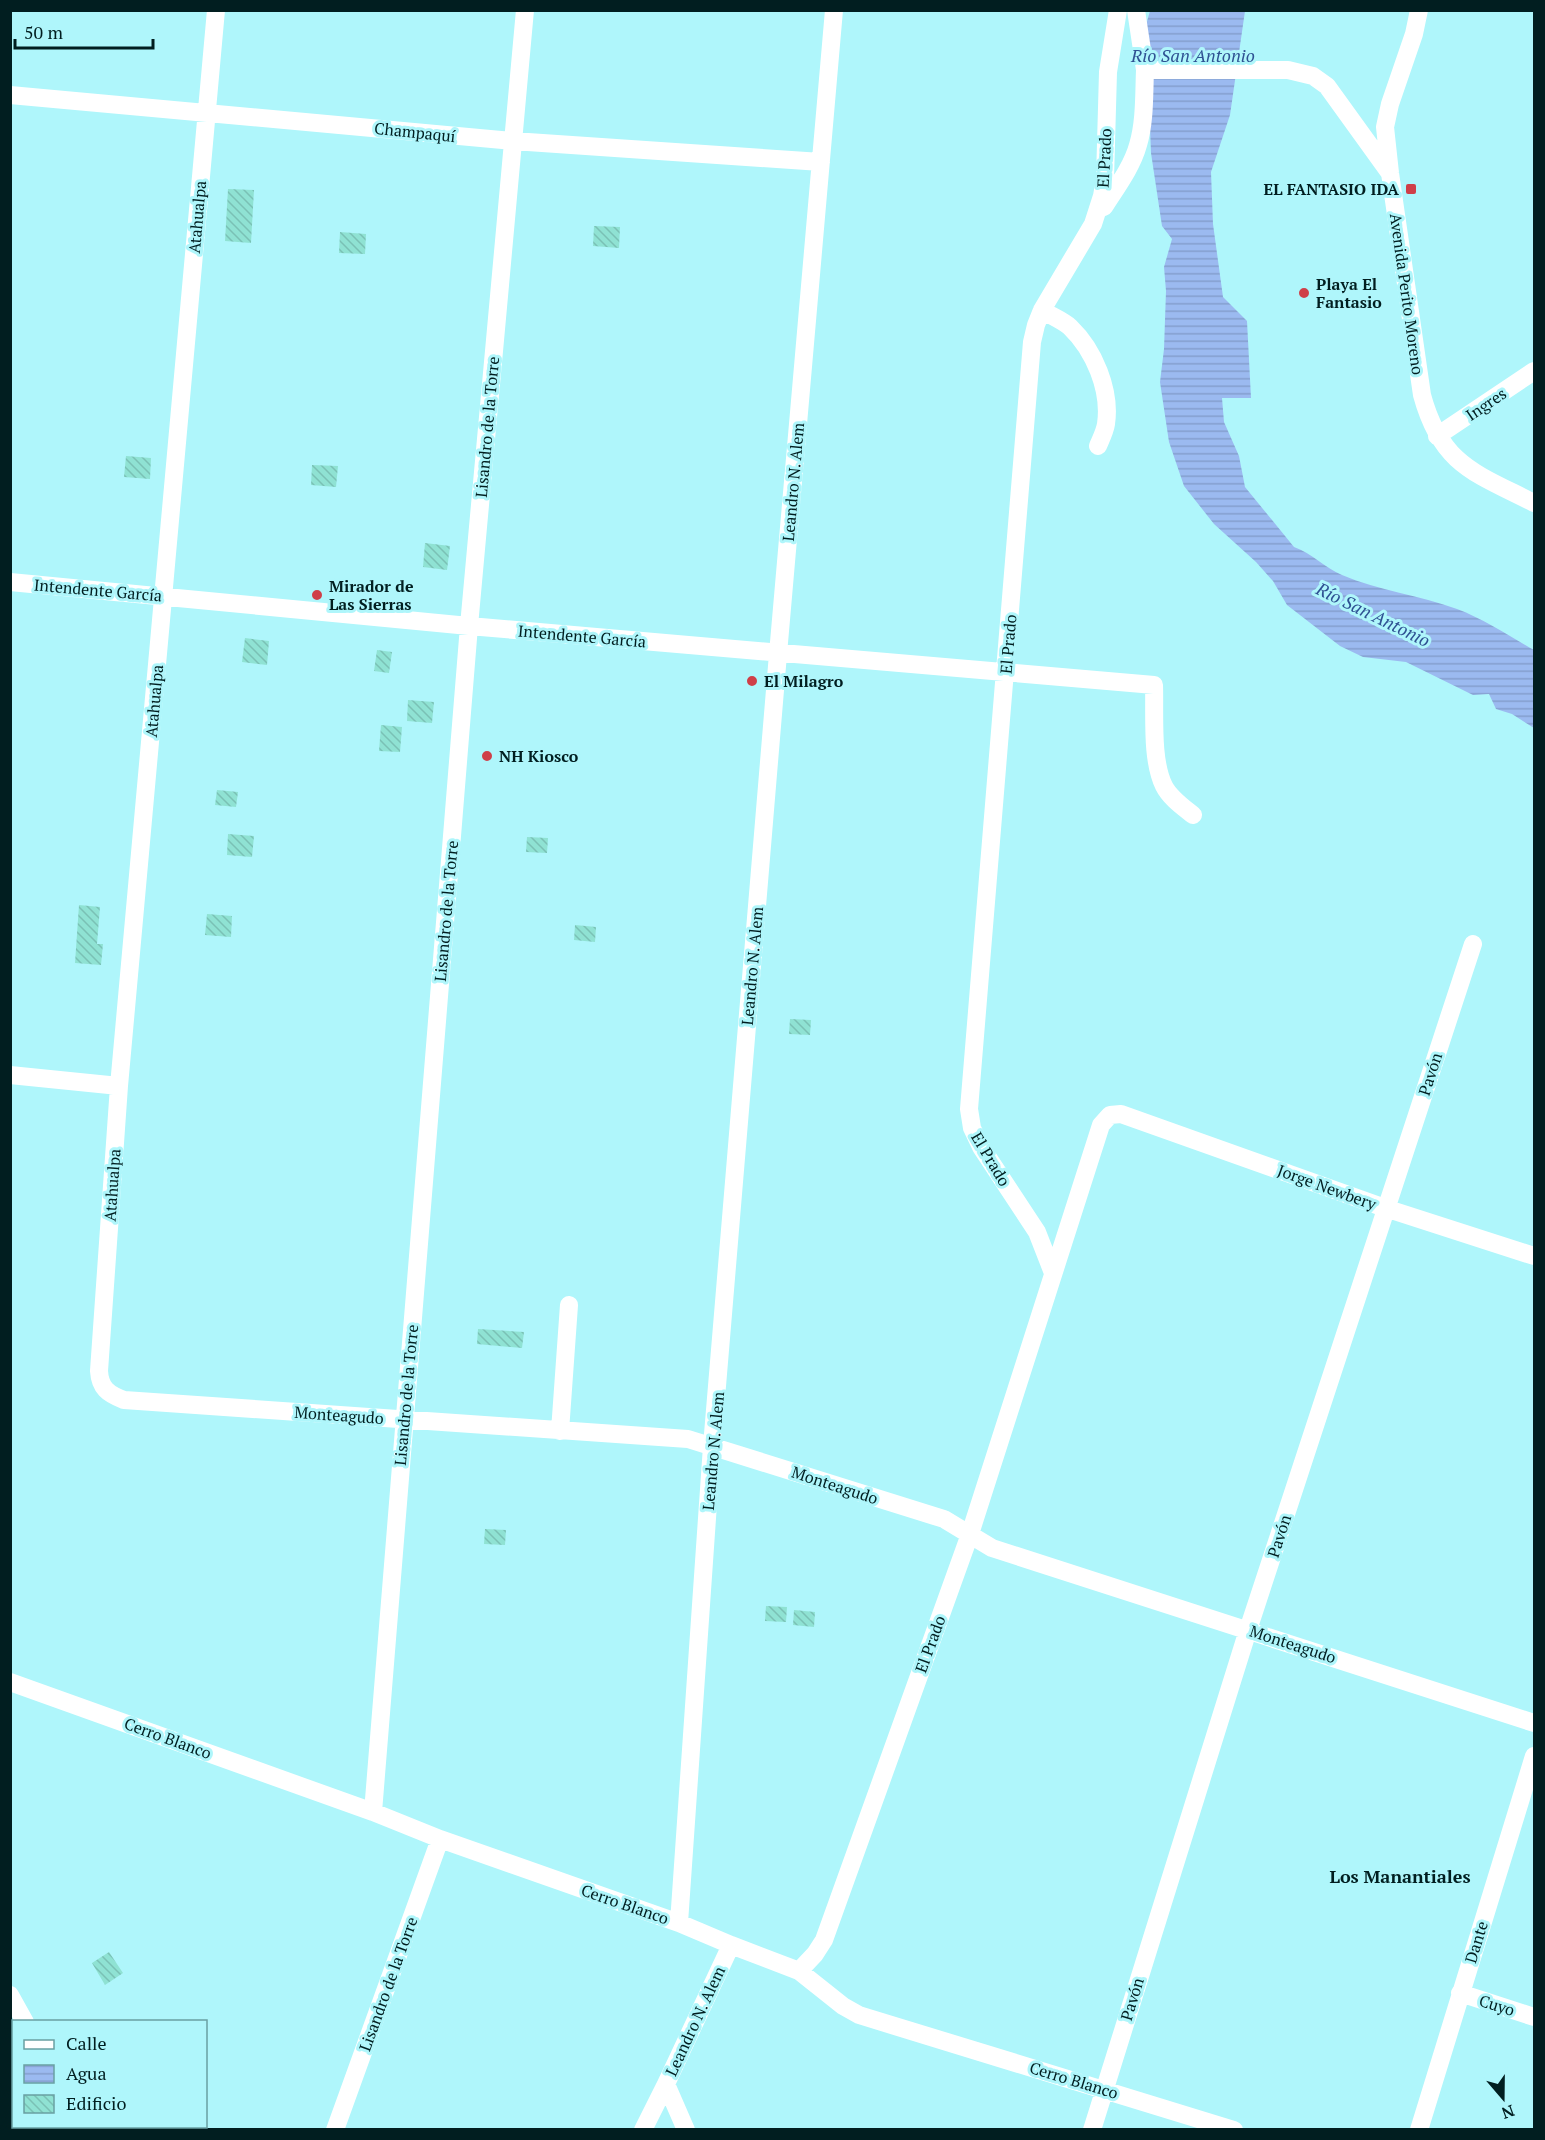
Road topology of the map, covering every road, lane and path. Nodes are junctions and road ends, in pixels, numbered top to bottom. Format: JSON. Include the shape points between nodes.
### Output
{"nodes":[{"id":1,"x":216,"y":10,"type":"edge"},
{"id":2,"x":525,"y":10,"type":"edge"},
{"id":3,"x":834,"y":10,"type":"edge"},
{"id":4,"x":1118,"y":10,"type":"edge"},
{"id":5,"x":1136,"y":10,"type":"edge"},
{"id":6,"x":1419,"y":10,"type":"edge"},
{"id":7,"x":1425,"y":10,"type":"edge"},
{"id":8,"x":1413,"y":34,"type":"junction"},
{"id":9,"x":1145,"y":70,"type":"junction"},
{"id":10,"x":10,"y":95,"type":"edge"},
{"id":11,"x":207,"y":111,"type":"junction"},
{"id":12,"x":513,"y":141,"type":"junction"},
{"id":13,"x":821,"y":162,"type":"junction"},
{"id":14,"x":1390,"y":173,"type":"junction"},
{"id":15,"x":1093,"y":224,"type":"junction"},
{"id":16,"x":1042,"y":310,"type":"junction"},
{"id":17,"x":1534,"y":371,"type":"edge"},
{"id":18,"x":1437,"y":436,"type":"junction"},
{"id":19,"x":1098,"y":446,"type":"dead end"},
{"id":20,"x":1534,"y":503,"type":"edge"},
{"id":21,"x":10,"y":582,"type":"edge"},
{"id":22,"x":163,"y":596,"type":"junction"},
{"id":23,"x":469,"y":626,"type":"junction"},
{"id":24,"x":778,"y":654,"type":"junction"},
{"id":25,"x":1006,"y":673,"type":"junction"},
{"id":26,"x":1193,"y":815,"type":"dead end"},
{"id":27,"x":1473,"y":944,"type":"dead end"},
{"id":28,"x":10,"y":1075,"type":"edge"},
{"id":29,"x":119,"y":1086,"type":"junction"},
{"id":30,"x":1121,"y":1114,"type":"joint"},
{"id":31,"x":1385,"y":1208,"type":"junction"},
{"id":32,"x":1037,"y":1232,"type":"junction"},
{"id":33,"x":1066,"y":1233,"type":"junction"},
{"id":34,"x":1534,"y":1256,"type":"edge"},
{"id":35,"x":1053,"y":1273,"type":"junction"},
{"id":36,"x":569,"y":1305,"type":"dead end"},
{"id":37,"x":105,"y":1390,"type":"joint"},
{"id":38,"x":404,"y":1420,"type":"junction"},
{"id":39,"x":560,"y":1431,"type":"junction"},
{"id":40,"x":712,"y":1446,"type":"junction"},
{"id":41,"x":970,"y":1534,"type":"junction"},
{"id":42,"x":1248,"y":1629,"type":"junction"},
{"id":43,"x":10,"y":1682,"type":"edge"},
{"id":44,"x":1534,"y":1723,"type":"edge"},
{"id":45,"x":1534,"y":1756,"type":"edge"},
{"id":46,"x":373,"y":1812,"type":"junction"},
{"id":47,"x":440,"y":1839,"type":"junction"},
{"id":48,"x":679,"y":1923,"type":"junction"},
{"id":49,"x":730,"y":1945,"type":"junction"},
{"id":50,"x":799,"y":1971,"type":"junction"},
{"id":51,"x":1460,"y":1993,"type":"junction"},
{"id":52,"x":10,"y":1995,"type":"edge"},
{"id":53,"x":1534,"y":2017,"type":"edge"},
{"id":54,"x":24,"y":2020,"type":"edge"},
{"id":55,"x":666,"y":2084,"type":"junction"},
{"id":56,"x":1104,"y":2089,"type":"junction"},
{"id":57,"x":686,"y":2126,"type":"edge"},
{"id":58,"x":335,"y":2130,"type":"edge"},
{"id":59,"x":644,"y":2130,"type":"edge"},
{"id":60,"x":704,"y":2130,"type":"edge"},
{"id":61,"x":1092,"y":2130,"type":"edge"},
{"id":62,"x":1234,"y":2130,"type":"edge"},
{"id":63,"x":1419,"y":2130,"type":"edge"}],
"edges":[{"from":1,"to":11,"type":"street","name":"Atahualpa"},
{"from":2,"to":12,"type":"street","name":"Lisandro de la Torre"},
{"from":3,"to":13,"type":"street","name":"Leandro N. Alem"},
{"from":4,"to":15,"type":"street","name":"El Prado","via":[[1108,72],[1105,179]]},
{"from":5,"to":9,"type":"street"},
{"from":6,"to":8,"type":"street","name":"Avenida Perito Moreno"},
{"from":7,"to":8,"type":"street","name":"Avenida Perito Moreno"},
{"from":8,"to":14,"type":"street","name":"Avenida Perito Moreno","via":[[1385,127]]},
{"from":9,"to":14,"type":"street","via":[[1288,69],[1313,76],[1326,86]]},
{"from":9,"to":15,"type":"street","via":[[1138,146]]},
{"from":10,"to":11,"type":"street","name":"Champaquí"},
{"from":11,"to":12,"type":"street","name":"Champaquí"},
{"from":11,"to":22,"type":"street","name":"Atahualpa"},
{"from":12,"to":13,"type":"street","name":"Champaquí"},
{"from":12,"to":23,"type":"street","name":"Lisandro de la Torre"},
{"from":13,"to":24,"type":"street","name":"Leandro N. Alem"},
{"from":14,"to":18,"type":"street","name":"Avenida Perito Moreno","via":[[1422,395]]},
{"from":15,"to":16,"type":"street","name":"El Prado"},
{"from":16,"to":19,"type":"street","via":[[1069,327],[1091,353],[1107,407],[1106,425]]},
{"from":16,"to":25,"type":"street","name":"El Prado","via":[[1032,342]]},
{"from":17,"to":18,"type":"street","name":"Ingres"},
{"from":18,"to":20,"type":"street","name":"Avenida Perito Moreno","via":[[1468,470]]},
{"from":21,"to":22,"type":"street","name":"Intendente García"},
{"from":22,"to":23,"type":"street","name":"Intendente García"},
{"from":22,"to":29,"type":"street","name":"Atahualpa"},
{"from":23,"to":24,"type":"street","name":"Intendente García"},
{"from":23,"to":38,"type":"street","name":"Lisandro de la Torre"},
{"from":24,"to":25,"type":"street","name":"Intendente García"},
{"from":24,"to":40,"type":"street","name":"Leandro N. Alem"},
{"from":25,"to":26,"type":"street","name":"Intendente García","via":[[1154,685],[1159,774],[1165,788]]},
{"from":25,"to":32,"type":"street","name":"El Prado","via":[[969,1109],[981,1147]]},
{"from":27,"to":31,"type":"street","name":"Pavón"},
{"from":28,"to":29,"type":"street"},
{"from":29,"to":37,"type":"street","name":"Atahualpa","via":[[99,1371]]},
{"from":30,"to":31,"type":"street","name":"Jorge Newbery"},
{"from":30,"to":33,"type":"street","name":"El Prado","via":[[1110,1115],[1101,1125]]},
{"from":31,"to":34,"type":"street","name":"Jorge Newbery"},
{"from":31,"to":42,"type":"street","name":"Pavón"},
{"from":32,"to":33,"type":"street","via":[[1051,1236]]},
{"from":32,"to":35,"type":"street","name":"El Prado"},
{"from":33,"to":35,"type":"street","name":"El Prado"},
{"from":35,"to":41,"type":"street","name":"El Prado"},
{"from":36,"to":39,"type":"street"},
{"from":37,"to":38,"type":"street","name":"Monteagudo","via":[[124,1400]]},
{"from":38,"to":39,"type":"street","name":"Monteagudo"},
{"from":38,"to":46,"type":"street","name":"Lisandro de la Torre"},
{"from":39,"to":40,"type":"street","name":"Monteagudo","via":[[688,1439]]},
{"from":40,"to":41,"type":"street","name":"Monteagudo","via":[[944,1519]]},
{"from":40,"to":48,"type":"street","name":"Leandro N. Alem"},
{"from":41,"to":42,"type":"street","name":"Monteagudo","via":[[992,1548]]},
{"from":41,"to":50,"type":"street","name":"El Prado","via":[[824,1940]]},
{"from":42,"to":44,"type":"street","name":"Monteagudo"},
{"from":42,"to":56,"type":"street","name":"Pavón"},
{"from":43,"to":46,"type":"street","name":"Cerro Blanco"},
{"from":45,"to":51,"type":"street","name":"Dante"},
{"from":46,"to":47,"type":"street","name":"Cerro Blanco"},
{"from":47,"to":48,"type":"street","name":"Cerro Blanco"},
{"from":47,"to":58,"type":"street","name":"Lisandro de la Torre"},
{"from":48,"to":49,"type":"street","name":"Cerro Blanco"},
{"from":49,"to":50,"type":"street","name":"Cerro Blanco"},
{"from":49,"to":55,"type":"street","name":"Leandro N. Alem"},
{"from":50,"to":56,"type":"street","name":"Cerro Blanco","via":[[859,2015]]},
{"from":51,"to":53,"type":"street","name":"Cuyo"},
{"from":51,"to":63,"type":"street","name":"Dante"},
{"from":52,"to":54,"type":"street"},
{"from":55,"to":57,"type":"street","name":"Leandro N. Alem"},
{"from":55,"to":59,"type":"street"},
{"from":56,"to":61,"type":"street","name":"Pavón"},
{"from":56,"to":62,"type":"street","name":"Cerro Blanco"},
{"from":57,"to":60,"type":"street"}]}
